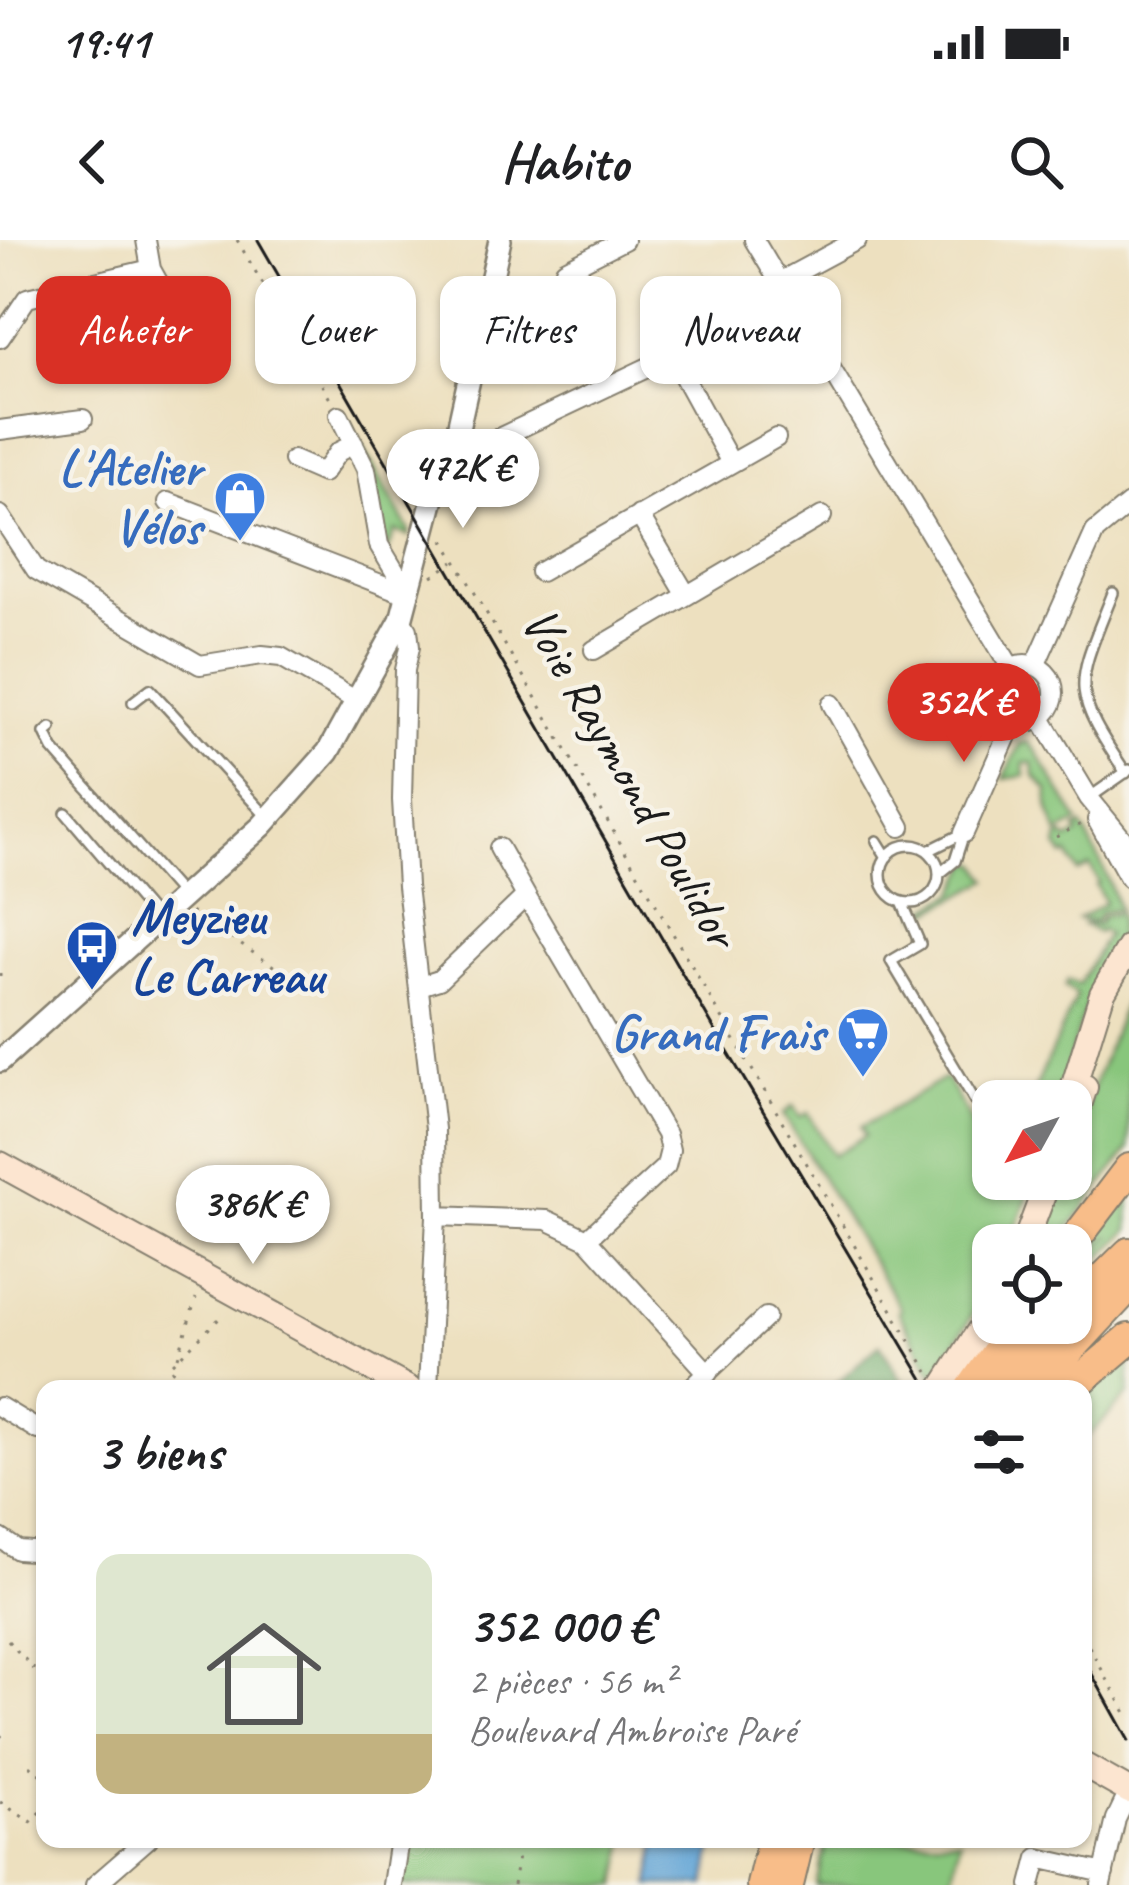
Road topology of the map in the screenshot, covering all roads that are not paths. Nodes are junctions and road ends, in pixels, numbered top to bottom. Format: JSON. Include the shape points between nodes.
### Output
{"nodes":[{"id":1,"x":146,"y":240,"type":"edge"},
{"id":2,"x":500,"y":240,"type":"edge"},
{"id":3,"x":624,"y":240,"type":"edge"},
{"id":4,"x":754,"y":240,"type":"edge"},
{"id":5,"x":857,"y":240,"type":"edge"},
{"id":6,"x":151,"y":268,"type":"junction"},
{"id":7,"x":566,"y":270,"type":"dead end"},
{"id":8,"x":155,"y":276,"type":"edge"},
{"id":9,"x":775,"y":276,"type":"edge"},
{"id":10,"x":790,"y":276,"type":"edge"},
{"id":11,"x":0,"y":338,"type":"edge"},
{"id":12,"x":840,"y":384,"type":"edge"},
{"id":13,"x":339,"y":415,"type":"road end"},
{"id":14,"x":83,"y":419,"type":"dead end"},
{"id":15,"x":0,"y":430,"type":"edge"},
{"id":16,"x":776,"y":438,"type":"dead end"},
{"id":17,"x":453,"y":443,"type":"junction"},
{"id":18,"x":354,"y":444,"type":"junction"},
{"id":19,"x":293,"y":460,"type":"dead end"},
{"id":20,"x":731,"y":463,"type":"junction"},
{"id":21,"x":168,"y":502,"type":"dead end"},
{"id":22,"x":1129,"y":504,"type":"edge"},
{"id":23,"x":0,"y":515,"type":"edge"},
{"id":24,"x":639,"y":515,"type":"junction"},
{"id":25,"x":822,"y":516,"type":"dead end"},
{"id":26,"x":540,"y":572,"type":"dead end"},
{"id":27,"x":1114,"y":593,"type":"dead end"},
{"id":28,"x":686,"y":594,"type":"junction"},
{"id":29,"x":409,"y":595,"type":"junction"},
{"id":30,"x":400,"y":620,"type":"junction"},
{"id":31,"x":387,"y":648,"type":"junction"},
{"id":32,"x":594,"y":650,"type":"dead end"},
{"id":33,"x":1035,"y":666,"type":"junction"},
{"id":34,"x":1011,"y":668,"type":"junction"},
{"id":35,"x":405,"y":670,"type":"junction"},
{"id":36,"x":357,"y":701,"type":"junction"},
{"id":37,"x":133,"y":702,"type":"dead end"},
{"id":38,"x":832,"y":704,"type":"dead end"},
{"id":39,"x":1041,"y":718,"type":"junction"},
{"id":40,"x":1014,"y":720,"type":"junction"},
{"id":41,"x":51,"y":728,"type":"dead end"},
{"id":42,"x":1127,"y":771,"type":"edge"},
{"id":43,"x":1089,"y":798,"type":"junction"},
{"id":44,"x":66,"y":813,"type":"dead end"},
{"id":45,"x":268,"y":819,"type":"junction"},
{"id":46,"x":901,"y":827,"type":"dead end"},
{"id":47,"x":964,"y":833,"type":"junction"},
{"id":48,"x":877,"y":841,"type":"dead end"},
{"id":49,"x":1129,"y":847,"type":"edge"},
{"id":50,"x":499,"y":848,"type":"dead end"},
{"id":51,"x":928,"y":851,"type":"junction"},
{"id":52,"x":887,"y":857,"type":"junction"},
{"id":53,"x":939,"y":874,"type":"junction"},
{"id":54,"x":1129,"y":878,"type":"edge"},
{"id":55,"x":526,"y":896,"type":"junction"},
{"id":56,"x":180,"y":901,"type":"junction"},
{"id":57,"x":902,"y":902,"type":"junction"},
{"id":58,"x":158,"y":921,"type":"junction"},
{"id":59,"x":1129,"y":947,"type":"edge"},
{"id":60,"x":1129,"y":975,"type":"edge"},
{"id":61,"x":420,"y":986,"type":"junction"},
{"id":62,"x":1,"y":1055,"type":"edge"},
{"id":63,"x":1076,"y":1080,"type":"edge"},
{"id":64,"x":1088,"y":1080,"type":"edge"},
{"id":65,"x":972,"y":1096,"type":"edge"},
{"id":66,"x":0,"y":1164,"type":"edge"},
{"id":67,"x":1129,"y":1169,"type":"edge"},
{"id":68,"x":436,"y":1216,"type":"junction"},
{"id":69,"x":1087,"y":1224,"type":"edge"},
{"id":70,"x":587,"y":1240,"type":"junction"},
{"id":71,"x":1129,"y":1252,"type":"edge"},
{"id":72,"x":1129,"y":1286,"type":"edge"},
{"id":73,"x":1092,"y":1289,"type":"edge"},
{"id":74,"x":766,"y":1317,"type":"dead end"},
{"id":75,"x":972,"y":1337,"type":"edge"},
{"id":76,"x":1129,"y":1339,"type":"edge"},
{"id":77,"x":1002,"y":1344,"type":"edge"},
{"id":78,"x":1041,"y":1344,"type":"edge"},
{"id":79,"x":708,"y":1373,"type":"junction"},
{"id":80,"x":393,"y":1380,"type":"edge"},
{"id":81,"x":428,"y":1380,"type":"edge"},
{"id":82,"x":700,"y":1380,"type":"edge"},
{"id":83,"x":939,"y":1380,"type":"edge"},
{"id":84,"x":977,"y":1380,"type":"edge"},
{"id":85,"x":1009,"y":1380,"type":"edge"},
{"id":86,"x":1041,"y":1380,"type":"edge"},
{"id":87,"x":1081,"y":1380,"type":"edge"},
{"id":88,"x":0,"y":1407,"type":"edge"},
{"id":89,"x":36,"y":1429,"type":"edge"},
{"id":90,"x":0,"y":1538,"type":"edge"},
{"id":91,"x":36,"y":1551,"type":"edge"},
{"id":92,"x":1092,"y":1770,"type":"edge"},
{"id":93,"x":1128,"y":1796,"type":"edge"},
{"id":94,"x":137,"y":1848,"type":"edge"},
{"id":95,"x":398,"y":1848,"type":"edge"},
{"id":96,"x":771,"y":1848,"type":"edge"},
{"id":97,"x":797,"y":1848,"type":"edge"},
{"id":98,"x":1103,"y":1879,"type":"edge"},
{"id":99,"x":94,"y":1885,"type":"edge"},
{"id":100,"x":392,"y":1885,"type":"edge"},
{"id":101,"x":762,"y":1885,"type":"edge"},
{"id":102,"x":788,"y":1885,"type":"edge"},
{"id":103,"x":1031,"y":1885,"type":"edge"}],
"edges":[{"from":1,"to":6,"type":"street"},
{"from":2,"to":17,"type":"street"},
{"from":3,"to":7,"type":"street"},
{"from":4,"to":9,"type":"street"},
{"from":5,"to":10,"type":"street"},
{"from":6,"to":8,"type":"street"},
{"from":6,"to":11,"type":"street","via":[[27,298]]},
{"from":12,"to":34,"type":"street"},
{"from":13,"to":18,"type":"street"},
{"from":14,"to":15,"type":"street"},
{"from":16,"to":20,"type":"street"},
{"from":17,"to":20,"type":"street","via":[[484,446],[655,364],[680,372]]},
{"from":17,"to":29,"type":"street"},
{"from":18,"to":19,"type":"street","via":[[323,473]]},
{"from":18,"to":29,"type":"street","via":[[367,469],[380,545]]},
{"from":20,"to":24,"type":"street"},
{"from":21,"to":29,"type":"street"},
{"from":22,"to":33,"type":"street","via":[[1095,532]]},
{"from":23,"to":36,"type":"street","via":[[36,570],[200,665],[281,657]]},
{"from":24,"to":26,"type":"street"},
{"from":24,"to":28,"type":"street"},
{"from":25,"to":28,"type":"street"},
{"from":27,"to":42,"type":"lane","via":[[1082,672],[1087,712]]},
{"from":28,"to":32,"type":"street"},
{"from":29,"to":30,"type":"street"},
{"from":30,"to":31,"type":"street"},
{"from":30,"to":35,"type":"street","via":[[408,631]]},
{"from":31,"to":35,"type":"street"},
{"from":31,"to":36,"type":"street"},
{"from":33,"to":34,"type":"street"},
{"from":33,"to":39,"type":"street","via":[[1053,686]]},
{"from":34,"to":40,"type":"street","via":[[997,700]]},
{"from":35,"to":61,"type":"street","via":[[406,886]]},
{"from":36,"to":45,"type":"street","via":[[328,752]]},
{"from":37,"to":45,"type":"lane","via":[[149,689]]},
{"from":38,"to":46,"type":"street"},
{"from":39,"to":40,"type":"street"},
{"from":39,"to":43,"type":"street"},
{"from":40,"to":47,"type":"street"},
{"from":41,"to":56,"type":"lane","via":[[45,733],[53,748]]},
{"from":42,"to":43,"type":"lane"},
{"from":43,"to":49,"type":"street"},
{"from":43,"to":54,"type":"street"},
{"from":44,"to":58,"type":"lane"},
{"from":45,"to":56,"type":"street"},
{"from":47,"to":51,"type":"lane"},
{"from":47,"to":53,"type":"lane","via":[[955,861]]},
{"from":48,"to":52,"type":"lane"},
{"from":50,"to":55,"type":"street"},
{"from":51,"to":52,"type":"lane","via":[[911,845]]},
{"from":51,"to":53,"type":"lane"},
{"from":52,"to":57,"type":"lane","via":[[883,883]]},
{"from":53,"to":57,"type":"lane","via":[[925,899]]},
{"from":55,"to":61,"type":"street","via":[[440,980]]},
{"from":55,"to":70,"type":"street","via":[[670,1150],[665,1166]]},
{"from":56,"to":58,"type":"street"},
{"from":57,"to":65,"type":"lane","via":[[920,944],[891,961]]},
{"from":58,"to":62,"type":"street"},
{"from":59,"to":63,"type":"main road","via":[[1102,994]]},
{"from":60,"to":64,"type":"main road"},
{"from":61,"to":68,"type":"street"},
{"from":66,"to":80,"type":"main road"},
{"from":67,"to":69,"type":"highway"},
{"from":68,"to":70,"type":"street","via":[[547,1220]]},
{"from":68,"to":81,"type":"street"},
{"from":70,"to":79,"type":"street"},
{"from":71,"to":73,"type":"highway"},
{"from":72,"to":86,"type":"highway"},
{"from":74,"to":79,"type":"street"},
{"from":75,"to":83,"type":"main road"},
{"from":76,"to":87,"type":"highway"},
{"from":77,"to":84,"type":"highway"},
{"from":78,"to":85,"type":"highway"},
{"from":79,"to":82,"type":"street"},
{"from":88,"to":89,"type":"street"},
{"from":90,"to":91,"type":"street"},
{"from":92,"to":93,"type":"main road"},
{"from":93,"to":98,"type":"street"},
{"from":94,"to":99,"type":"street"},
{"from":95,"to":100,"type":"street"},
{"from":96,"to":101,"type":"highway"},
{"from":97,"to":102,"type":"highway"},
{"from":98,"to":103,"type":"street","via":[[1037,1858]]}]}
